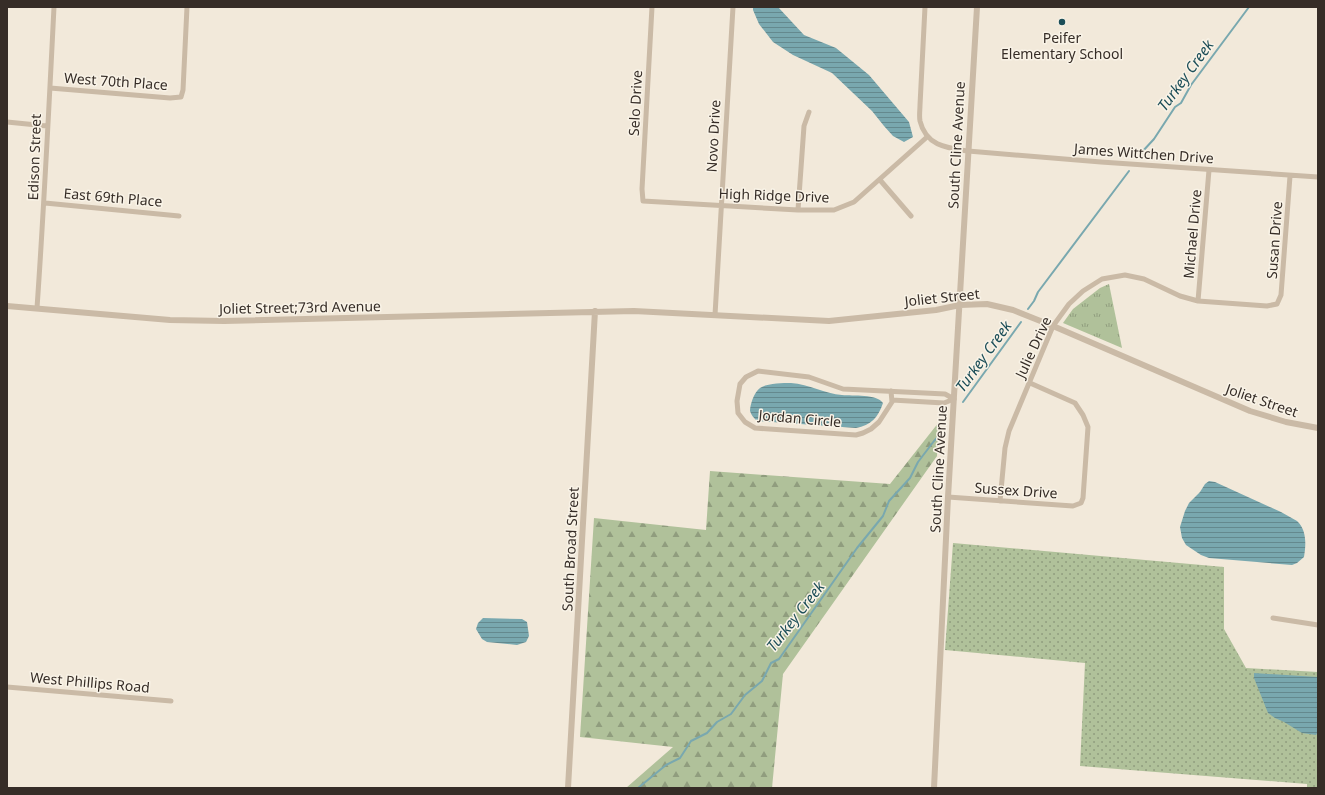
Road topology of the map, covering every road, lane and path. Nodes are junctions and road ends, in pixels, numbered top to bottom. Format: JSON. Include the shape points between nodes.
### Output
{"nodes":[{"id":1,"x":54,"y":7,"type":"edge"},
{"id":2,"x":187,"y":7,"type":"edge"},
{"id":3,"x":652,"y":7,"type":"edge"},
{"id":4,"x":733,"y":7,"type":"edge"},
{"id":5,"x":925,"y":7,"type":"edge"},
{"id":6,"x":977,"y":7,"type":"edge"},
{"id":7,"x":50,"y":88,"type":"junction"},
{"id":8,"x":809,"y":112,"type":"dead end"},
{"id":9,"x":7,"y":122,"type":"edge"},
{"id":10,"x":47,"y":126,"type":"junction"},
{"id":11,"x":927,"y":137,"type":"junction"},
{"id":12,"x":968,"y":151,"type":"junction"},
{"id":13,"x":1209,"y":170,"type":"junction"},
{"id":14,"x":1290,"y":176,"type":"junction"},
{"id":15,"x":1318,"y":177,"type":"edge"},
{"id":16,"x":880,"y":180,"type":"junction"},
{"id":17,"x":643,"y":201,"type":"joint"},
{"id":18,"x":45,"y":203,"type":"junction"},
{"id":19,"x":721,"y":206,"type":"junction"},
{"id":20,"x":798,"y":210,"type":"junction"},
{"id":21,"x":179,"y":216,"type":"dead end"},
{"id":22,"x":912,"y":216,"type":"dead end"},
{"id":23,"x":1198,"y":301,"type":"junction"},
{"id":24,"x":1277,"y":304,"type":"joint"},
{"id":25,"x":960,"y":305,"type":"junction"},
{"id":26,"x":7,"y":306,"type":"edge"},
{"id":27,"x":37,"y":308,"type":"junction"},
{"id":28,"x":595,"y":311,"type":"junction"},
{"id":29,"x":715,"y":315,"type":"junction"},
{"id":30,"x":1053,"y":326,"type":"junction"},
{"id":31,"x":1030,"y":383,"type":"junction"},
{"id":32,"x":891,"y":391,"type":"junction"},
{"id":33,"x":954,"y":399,"type":"junction"},
{"id":34,"x":892,"y":400,"type":"junction"},
{"id":35,"x":1318,"y":428,"type":"edge"},
{"id":36,"x":948,"y":496,"type":"junction"},
{"id":37,"x":1000,"y":501,"type":"junction"},
{"id":38,"x":1274,"y":618,"type":"dead end"},
{"id":39,"x":1318,"y":625,"type":"edge"},
{"id":40,"x":7,"y":687,"type":"edge"},
{"id":41,"x":171,"y":701,"type":"dead end"},
{"id":42,"x":568,"y":788,"type":"edge"},
{"id":43,"x":934,"y":788,"type":"edge"}],
"edges":[{"from":1,"to":7,"type":"street","name":"Edison Street"},
{"from":2,"to":7,"type":"street","name":"West 70th Place","via":[[182,97]]},
{"from":3,"to":17,"type":"street","name":"Selo Drive"},
{"from":4,"to":19,"type":"street","name":"Novo Drive"},
{"from":5,"to":11,"type":"street","via":[[920,121]]},
{"from":6,"to":12,"type":"street","name":"South Cline Avenue"},
{"from":7,"to":10,"type":"street","name":"Edison Street"},
{"from":8,"to":20,"type":"street","via":[[804,126]]},
{"from":9,"to":10,"type":"street"},
{"from":10,"to":18,"type":"street","name":"Edison Street"},
{"from":11,"to":12,"type":"street","name":"James Wittchen Drive","via":[[937,144]]},
{"from":11,"to":16,"type":"street","name":"High Ridge Drive"},
{"from":12,"to":13,"type":"street","name":"James Wittchen Drive"},
{"from":12,"to":25,"type":"street","name":"South Cline Avenue"},
{"from":13,"to":14,"type":"street","name":"James Wittchen Drive"},
{"from":13,"to":23,"type":"street","name":"Michael Drive"},
{"from":14,"to":15,"type":"street","name":"James Wittchen Drive"},
{"from":14,"to":24,"type":"street","name":"Susan Drive","via":[[1281,296]]},
{"from":16,"to":20,"type":"street","name":"High Ridge Drive","via":[[854,202],[834,210]]},
{"from":16,"to":22,"type":"street"},
{"from":17,"to":19,"type":"street","name":"High Ridge Drive"},
{"from":18,"to":21,"type":"street","name":"East 69th Place"},
{"from":18,"to":27,"type":"street","name":"Edison Street"},
{"from":19,"to":20,"type":"street","name":"High Ridge Drive"},
{"from":19,"to":29,"type":"street","name":"Novo Drive"},
{"from":23,"to":24,"type":"street","name":"Julie Drive","via":[[1267,306]]},
{"from":23,"to":30,"type":"street","name":"Julie Drive","via":[[1180,296],[1144,279],[1125,275],[1102,279],[1084,291],[1069,304]]},
{"from":25,"to":29,"type":"street","name":"Joliet Street","via":[[936,310],[829,321]]},
{"from":25,"to":30,"type":"street","name":"Joliet Street","via":[[987,304],[1001,307]]},
{"from":25,"to":33,"type":"street","name":"South Cline Avenue"},
{"from":26,"to":27,"type":"street","name":"Joliet Street;73rd Avenue"},
{"from":27,"to":28,"type":"street","name":"Joliet Street;73rd Avenue","via":[[170,320],[224,321]]},
{"from":28,"to":29,"type":"street","name":"Joliet Street"},
{"from":28,"to":42,"type":"street","name":"South Broad Street"},
{"from":30,"to":31,"type":"street","name":"Julie Drive"},
{"from":30,"to":35,"type":"street","name":"Joliet Street","via":[[1250,411]]},
{"from":31,"to":37,"type":"street","name":"Julie Drive","via":[[1009,431]]},
{"from":31,"to":37,"type":"street","name":"Sussex Drive","via":[[1074,402],[1083,415],[1088,427],[1083,498],[1081,503],[1073,506]]},
{"from":32,"to":33,"type":"street","name":"Jordan Circle","via":[[945,394]]},
{"from":32,"to":34,"type":"street"},
{"from":32,"to":34,"type":"street","name":"Jordan Circle","via":[[843,389],[809,377],[758,371],[746,377],[740,384],[738,413],[745,422],[755,428],[856,435],[871,429],[879,422]]},
{"from":33,"to":34,"type":"street","via":[[944,403]]},
{"from":33,"to":36,"type":"street","name":"South Cline Avenue"},
{"from":36,"to":37,"type":"street","name":"Sussex Drive"},
{"from":36,"to":43,"type":"street","name":"South Cline Avenue"},
{"from":38,"to":39,"type":"street"},
{"from":40,"to":41,"type":"street","name":"West Phillips Road"}]}
